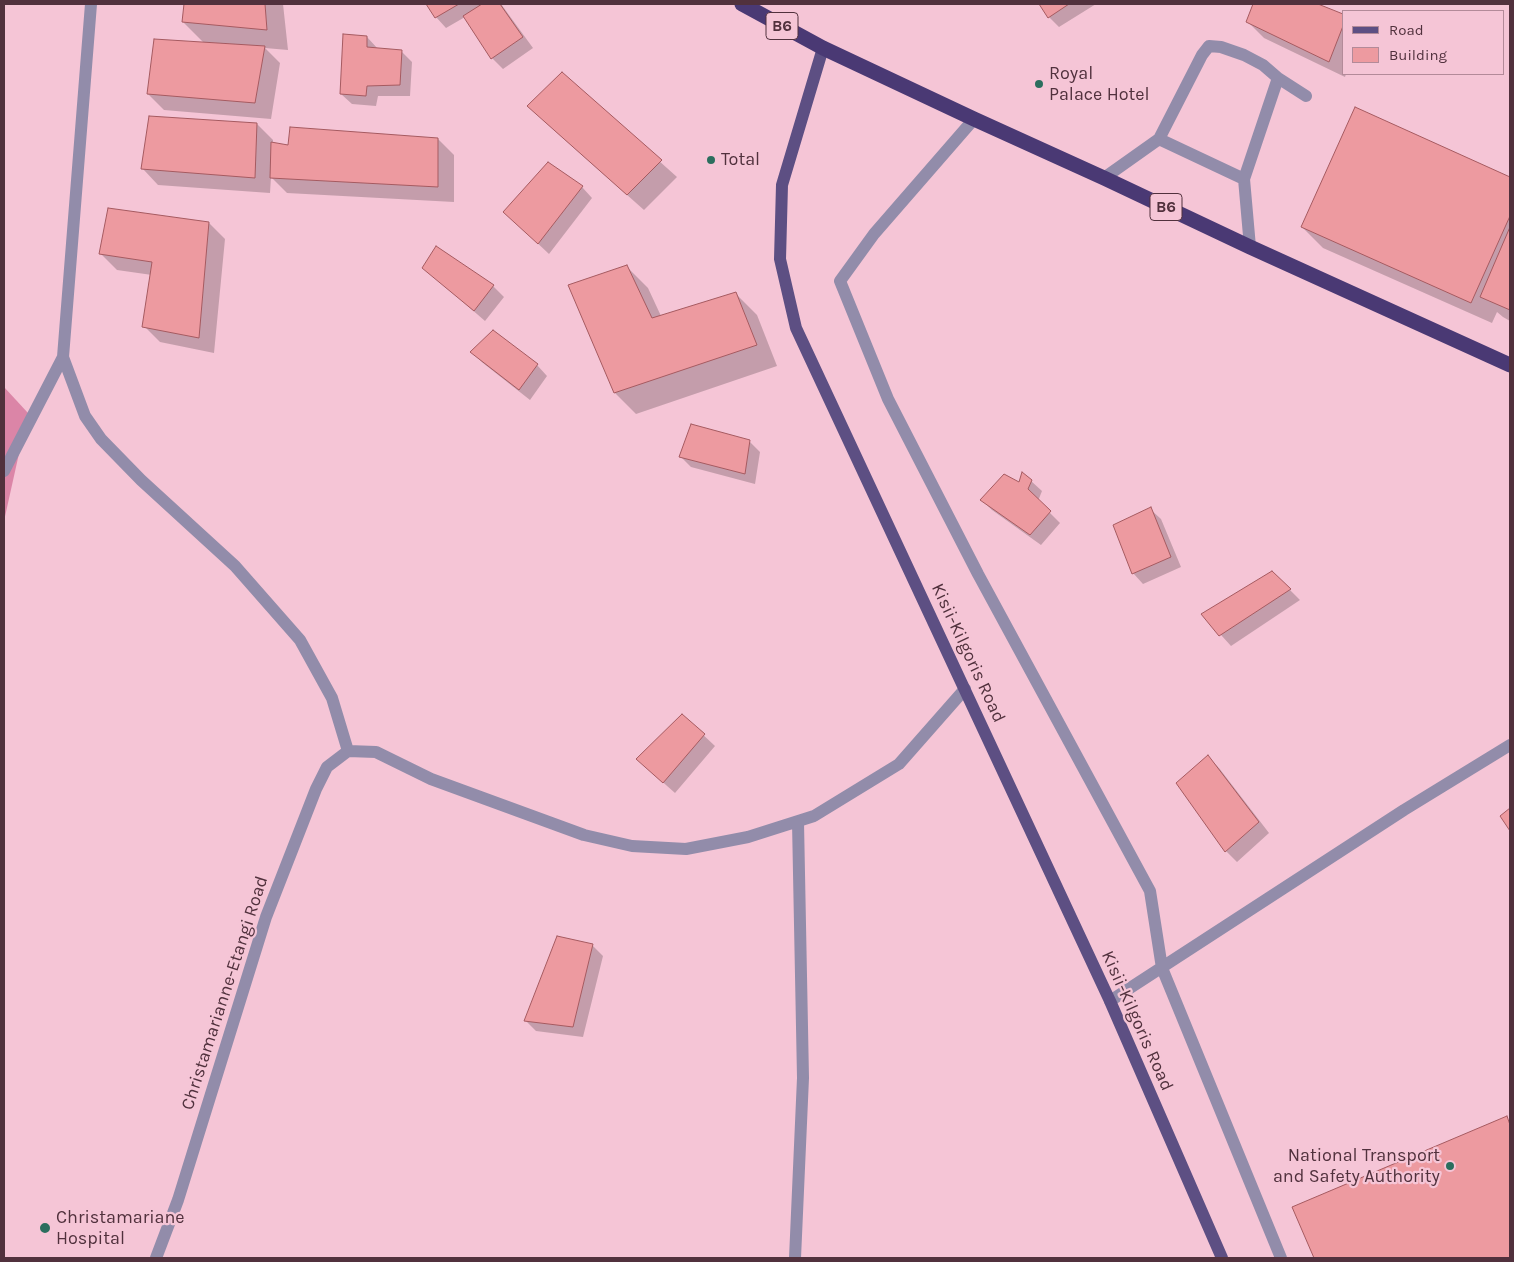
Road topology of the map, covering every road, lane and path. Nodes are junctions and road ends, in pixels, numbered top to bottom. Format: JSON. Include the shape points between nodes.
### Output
{"nodes":[{"id":1,"x":91,"y":4,"type":"edge"},
{"id":2,"x":742,"y":4,"type":"edge"},
{"id":3,"x":823,"y":48,"type":"junction"},
{"id":4,"x":1278,"y":78,"type":"junction"},
{"id":5,"x":1306,"y":96,"type":"dead end"},
{"id":6,"x":974,"y":119,"type":"junction"},
{"id":7,"x":1159,"y":139,"type":"junction"},
{"id":8,"x":1104,"y":178,"type":"junction"},
{"id":9,"x":1244,"y":179,"type":"junction"},
{"id":10,"x":1250,"y":247,"type":"junction"},
{"id":11,"x":63,"y":357,"type":"junction"},
{"id":12,"x":1510,"y":365,"type":"edge"},
{"id":13,"x":4,"y":471,"type":"edge"},
{"id":14,"x":965,"y":689,"type":"junction"},
{"id":15,"x":1510,"y":744,"type":"edge"},
{"id":16,"x":348,"y":752,"type":"junction"},
{"id":17,"x":798,"y":822,"type":"junction"},
{"id":18,"x":1162,"y":968,"type":"junction"},
{"id":19,"x":1110,"y":1001,"type":"junction"},
{"id":20,"x":156,"y":1258,"type":"edge"},
{"id":21,"x":795,"y":1258,"type":"edge"},
{"id":22,"x":1222,"y":1258,"type":"edge"},
{"id":23,"x":1281,"y":1258,"type":"edge"}],
"edges":[{"from":1,"to":11,"type":"street"},
{"from":2,"to":3,"type":"highway","number":"B6"},
{"from":3,"to":6,"type":"highway","number":"B6"},
{"from":3,"to":14,"type":"main road","name":"Kisii-Kilgoris Road","via":[[782,185],[780,259],[796,328]]},
{"from":4,"to":5,"type":"street"},
{"from":4,"to":7,"type":"street","via":[[1244,55],[1209,46]]},
{"from":4,"to":9,"type":"street"},
{"from":6,"to":8,"type":"highway","number":"B6"},
{"from":6,"to":18,"type":"street","via":[[874,234],[840,281],[888,399],[978,574],[1150,891]]},
{"from":7,"to":8,"type":"street"},
{"from":7,"to":9,"type":"street"},
{"from":8,"to":10,"type":"highway","number":"B6"},
{"from":9,"to":10,"type":"street"},
{"from":10,"to":12,"type":"highway","number":"B6"},
{"from":11,"to":13,"type":"street"},
{"from":11,"to":16,"type":"street","via":[[85,416],[101,438],[141,480],[235,566],[300,640],[332,698]]},
{"from":14,"to":17,"type":"street","via":[[899,764],[814,816]]},
{"from":14,"to":19,"type":"main road","name":"Kisii-Kilgoris Road"},
{"from":15,"to":18,"type":"street"},
{"from":16,"to":17,"type":"street","via":[[376,752],[440,782],[584,835],[632,846],[686,849],[748,837]]},
{"from":16,"to":20,"type":"street","name":"Christamarianne-Etangi Road","via":[[327,767],[316,789],[266,917],[181,1191]]},
{"from":17,"to":21,"type":"street","via":[[803,1078]]},
{"from":18,"to":19,"type":"street"},
{"from":18,"to":23,"type":"street"},
{"from":19,"to":22,"type":"main road","name":"Kisii-Kilgoris Road"}]}
